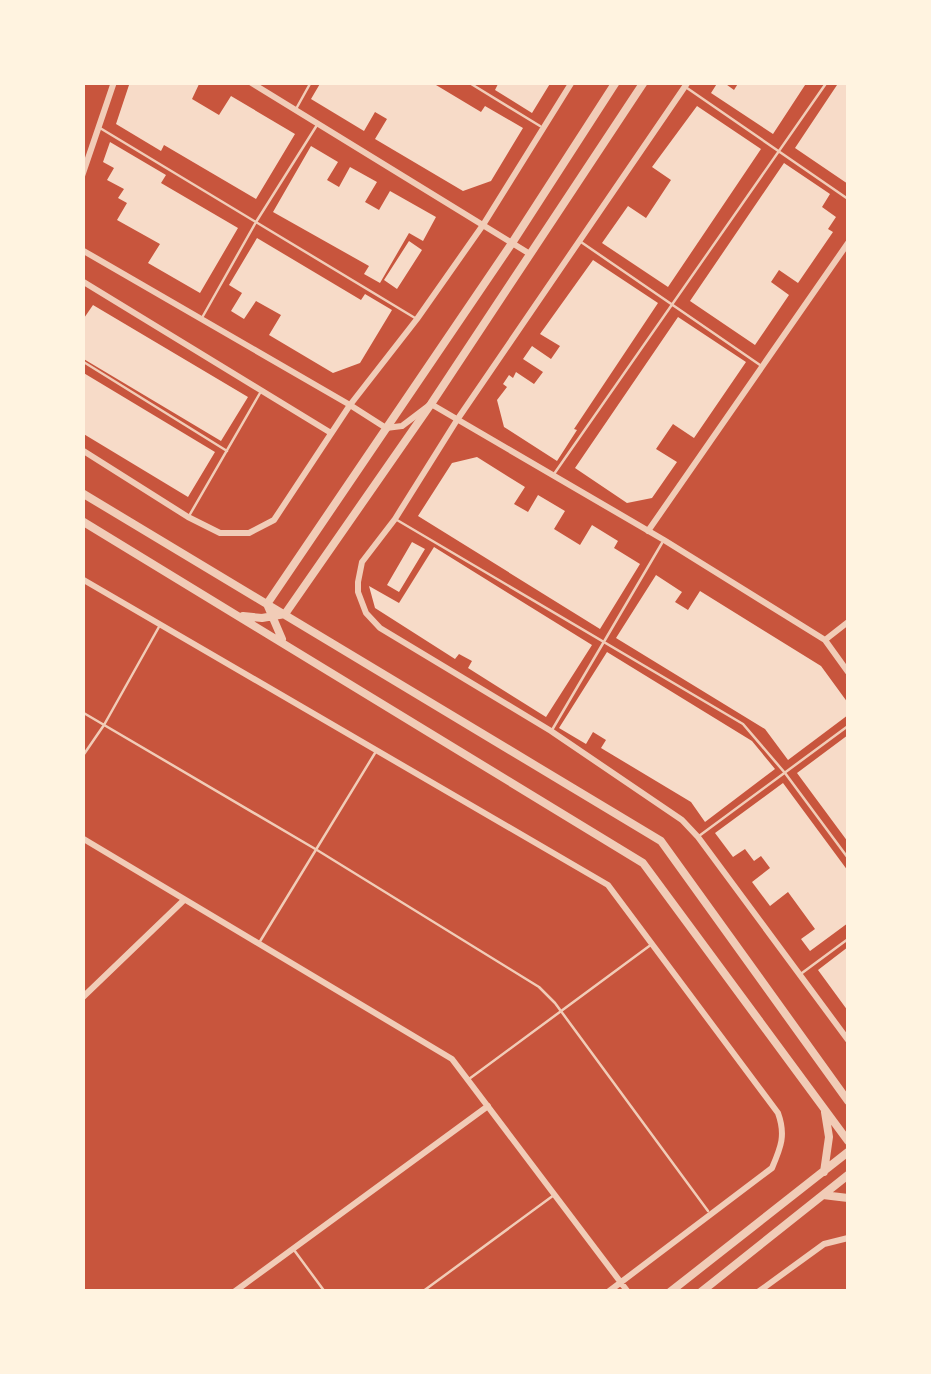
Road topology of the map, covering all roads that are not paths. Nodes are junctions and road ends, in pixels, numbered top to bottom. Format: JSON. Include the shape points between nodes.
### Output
{"nodes":[{"id":1,"x":114,"y":82,"type":"edge"},
{"id":2,"x":250,"y":82,"type":"edge"},
{"id":3,"x":311,"y":82,"type":"edge"},
{"id":4,"x":468,"y":82,"type":"edge"},
{"id":5,"x":572,"y":82,"type":"edge"},
{"id":6,"x":616,"y":82,"type":"edge"},
{"id":7,"x":644,"y":82,"type":"edge"},
{"id":8,"x":826,"y":82,"type":"edge"},
{"id":9,"x":687,"y":85,"type":"edge"},
{"id":10,"x":295,"y":110,"type":"junction"},
{"id":11,"x":318,"y":124,"type":"junction"},
{"id":12,"x":99,"y":128,"type":"junction"},
{"id":13,"x":544,"y":128,"type":"junction"},
{"id":14,"x":779,"y":151,"type":"junction"},
{"id":15,"x":82,"y":176,"type":"edge"},
{"id":16,"x":848,"y":199,"type":"edge"},
{"id":17,"x":256,"y":222,"type":"junction"},
{"id":18,"x":483,"y":225,"type":"junction"},
{"id":19,"x":580,"y":241,"type":"junction"},
{"id":20,"x":512,"y":243,"type":"junction"},
{"id":21,"x":848,"y":243,"type":"edge"},
{"id":22,"x":82,"y":250,"type":"edge"},
{"id":23,"x":531,"y":254,"type":"junction"},
{"id":24,"x":82,"y":281,"type":"edge"},
{"id":25,"x":672,"y":304,"type":"junction"},
{"id":26,"x":201,"y":319,"type":"junction"},
{"id":27,"x":416,"y":319,"type":"junction"},
{"id":28,"x":82,"y":361,"type":"edge"},
{"id":29,"x":764,"y":367,"type":"junction"},
{"id":30,"x":262,"y":390,"type":"junction"},
{"id":31,"x":350,"y":404,"type":"junction"},
{"id":32,"x":431,"y":404,"type":"junction"},
{"id":33,"x":457,"y":420,"type":"junction"},
{"id":34,"x":386,"y":428,"type":"junction"},
{"id":35,"x":332,"y":433,"type":"junction"},
{"id":36,"x":82,"y":450,"type":"edge"},
{"id":37,"x":227,"y":451,"type":"junction"},
{"id":38,"x":553,"y":476,"type":"junction"},
{"id":39,"x":82,"y":493,"type":"edge"},
{"id":40,"x":188,"y":517,"type":"junction"},
{"id":41,"x":395,"y":520,"type":"junction"},
{"id":42,"x":82,"y":521,"type":"edge"},
{"id":43,"x":648,"y":531,"type":"junction"},
{"id":44,"x":664,"y":540,"type":"junction"},
{"id":45,"x":82,"y":578,"type":"edge"},
{"id":46,"x":268,"y":604,"type":"junction"},
{"id":47,"x":285,"y":614,"type":"junction"},
{"id":48,"x":238,"y":615,"type":"junction"},
{"id":49,"x":272,"y":617,"type":"junction"},
{"id":50,"x":848,"y":622,"type":"edge"},
{"id":51,"x":161,"y":624,"type":"junction"},
{"id":52,"x":825,"y":640,"type":"junction"},
{"id":53,"x":284,"y":643,"type":"junction"},
{"id":54,"x":603,"y":643,"type":"junction"},
{"id":55,"x":848,"y":672,"type":"edge"},
{"id":56,"x":82,"y":712,"type":"edge"},
{"id":57,"x":104,"y":725,"type":"junction"},
{"id":58,"x":848,"y":726,"type":"edge"},
{"id":59,"x":551,"y":731,"type":"junction"},
{"id":60,"x":377,"y":750,"type":"junction"},
{"id":61,"x":82,"y":757,"type":"edge"},
{"id":62,"x":785,"y":773,"type":"junction"},
{"id":63,"x":698,"y":837,"type":"junction"},
{"id":64,"x":84,"y":842,"type":"edge"},
{"id":65,"x":317,"y":850,"type":"junction"},
{"id":66,"x":848,"y":858,"type":"edge"},
{"id":67,"x":184,"y":900,"type":"junction"},
{"id":68,"x":848,"y":939,"type":"edge"},
{"id":69,"x":259,"y":944,"type":"junction"},
{"id":70,"x":652,"y":944,"type":"junction"},
{"id":71,"x":800,"y":974,"type":"junction"},
{"id":72,"x":82,"y":998,"type":"edge"},
{"id":73,"x":561,"y":1012,"type":"junction"},
{"id":74,"x":848,"y":1040,"type":"edge"},
{"id":75,"x":468,"y":1080,"type":"junction"},
{"id":76,"x":848,"y":1101,"type":"edge"},
{"id":77,"x":488,"y":1106,"type":"junction"},
{"id":78,"x":824,"y":1108,"type":"junction"},
{"id":79,"x":848,"y":1141,"type":"edge"},
{"id":80,"x":848,"y":1152,"type":"edge"},
{"id":81,"x":824,"y":1172,"type":"junction"},
{"id":82,"x":848,"y":1175,"type":"edge"},
{"id":83,"x":554,"y":1194,"type":"junction"},
{"id":84,"x":823,"y":1195,"type":"junction"},
{"id":85,"x":848,"y":1198,"type":"edge"},
{"id":86,"x":710,"y":1214,"type":"junction"},
{"id":87,"x":848,"y":1238,"type":"edge"},
{"id":88,"x":293,"y":1248,"type":"junction"},
{"id":89,"x":621,"y":1282,"type":"junction"},
{"id":90,"x":764,"y":1290,"type":"edge"},
{"id":91,"x":234,"y":1292,"type":"edge"},
{"id":92,"x":325,"y":1292,"type":"edge"},
{"id":93,"x":422,"y":1292,"type":"edge"},
{"id":94,"x":608,"y":1292,"type":"edge"},
{"id":95,"x":628,"y":1292,"type":"edge"},
{"id":96,"x":670,"y":1292,"type":"edge"},
{"id":97,"x":700,"y":1292,"type":"edge"}],
"edges":[{"from":1,"to":12,"type":"street"},
{"from":2,"to":10,"type":"street"},
{"from":3,"to":10,"type":"lane"},
{"from":4,"to":13,"type":"lane"},
{"from":5,"to":13,"type":"street"},
{"from":6,"to":20,"type":"street"},
{"from":7,"to":23,"type":"street"},
{"from":8,"to":14,"type":"lane"},
{"from":9,"to":14,"type":"lane"},
{"from":9,"to":19,"type":"street"},
{"from":10,"to":11,"type":"street"},
{"from":11,"to":17,"type":"lane"},
{"from":11,"to":18,"type":"street"},
{"from":12,"to":15,"type":"street"},
{"from":12,"to":17,"type":"lane"},
{"from":13,"to":18,"type":"street"},
{"from":14,"to":16,"type":"lane"},
{"from":14,"to":25,"type":"lane"},
{"from":17,"to":26,"type":"lane"},
{"from":17,"to":27,"type":"lane"},
{"from":18,"to":20,"type":"street"},
{"from":18,"to":27,"type":"street"},
{"from":19,"to":25,"type":"lane"},
{"from":19,"to":33,"type":"street"},
{"from":20,"to":23,"type":"street"},
{"from":20,"to":34,"type":"street"},
{"from":21,"to":29,"type":"street"},
{"from":22,"to":26,"type":"street"},
{"from":23,"to":32,"type":"street"},
{"from":24,"to":30,"type":"street"},
{"from":25,"to":29,"type":"lane"},
{"from":25,"to":38,"type":"lane"},
{"from":26,"to":31,"type":"street"},
{"from":27,"to":31,"type":"street"},
{"from":28,"to":37,"type":"lane"},
{"from":29,"to":43,"type":"street"},
{"from":30,"to":35,"type":"street"},
{"from":30,"to":37,"type":"lane"},
{"from":31,"to":34,"type":"street"},
{"from":31,"to":35,"type":"street"},
{"from":32,"to":33,"type":"street"},
{"from":32,"to":34,"type":"street","via":[[405,424]]},
{"from":32,"to":47,"type":"street"},
{"from":33,"to":38,"type":"street"},
{"from":33,"to":41,"type":"street"},
{"from":34,"to":46,"type":"street"},
{"from":35,"to":40,"type":"street","via":[[274,520],[248,533],[220,532]]},
{"from":36,"to":40,"type":"street"},
{"from":37,"to":40,"type":"lane"},
{"from":38,"to":43,"type":"street"},
{"from":39,"to":46,"type":"street"},
{"from":41,"to":54,"type":"lane"},
{"from":41,"to":59,"type":"street","via":[[362,562],[358,582],[371,620]]},
{"from":42,"to":48,"type":"street"},
{"from":43,"to":44,"type":"street"},
{"from":44,"to":52,"type":"street"},
{"from":44,"to":54,"type":"lane"},
{"from":45,"to":51,"type":"street"},
{"from":46,"to":47,"type":"street"},
{"from":46,"to":49,"type":"street"},
{"from":47,"to":49,"type":"street"},
{"from":47,"to":76,"type":"street","via":[[661,840]]},
{"from":48,"to":49,"type":"street"},
{"from":48,"to":53,"type":"street"},
{"from":49,"to":53,"type":"street"},
{"from":50,"to":52,"type":"street"},
{"from":51,"to":57,"type":"lane"},
{"from":51,"to":60,"type":"street"},
{"from":52,"to":55,"type":"street"},
{"from":53,"to":78,"type":"street","via":[[643,863]]},
{"from":54,"to":59,"type":"lane"},
{"from":54,"to":62,"type":"lane","via":[[739,722]]},
{"from":56,"to":57,"type":"lane"},
{"from":57,"to":61,"type":"lane"},
{"from":57,"to":65,"type":"lane"},
{"from":58,"to":62,"type":"lane"},
{"from":59,"to":63,"type":"street"},
{"from":60,"to":65,"type":"lane"},
{"from":60,"to":70,"type":"street","via":[[608,886]]},
{"from":62,"to":63,"type":"lane"},
{"from":62,"to":66,"type":"lane"},
{"from":63,"to":71,"type":"street"},
{"from":64,"to":67,"type":"street"},
{"from":65,"to":69,"type":"lane"},
{"from":65,"to":73,"type":"lane","via":[[539,987]]},
{"from":67,"to":69,"type":"street"},
{"from":67,"to":72,"type":"street"},
{"from":68,"to":71,"type":"lane"},
{"from":69,"to":75,"type":"street","via":[[452,1059]]},
{"from":70,"to":73,"type":"lane"},
{"from":70,"to":86,"type":"street","via":[[783,1126],[772,1168]]},
{"from":71,"to":74,"type":"street"},
{"from":73,"to":75,"type":"lane"},
{"from":73,"to":86,"type":"lane"},
{"from":75,"to":77,"type":"street"},
{"from":77,"to":83,"type":"street"},
{"from":77,"to":88,"type":"street"},
{"from":78,"to":79,"type":"street"},
{"from":78,"to":81,"type":"street"},
{"from":80,"to":81,"type":"street"},
{"from":81,"to":96,"type":"street"},
{"from":82,"to":84,"type":"street"},
{"from":83,"to":89,"type":"street"},
{"from":83,"to":93,"type":"lane"},
{"from":84,"to":85,"type":"street"},
{"from":84,"to":97,"type":"street"},
{"from":86,"to":89,"type":"street"},
{"from":87,"to":90,"type":"street","via":[[824,1244]]},
{"from":88,"to":91,"type":"street"},
{"from":88,"to":92,"type":"lane"},
{"from":89,"to":94,"type":"street"},
{"from":89,"to":95,"type":"street"}]}
